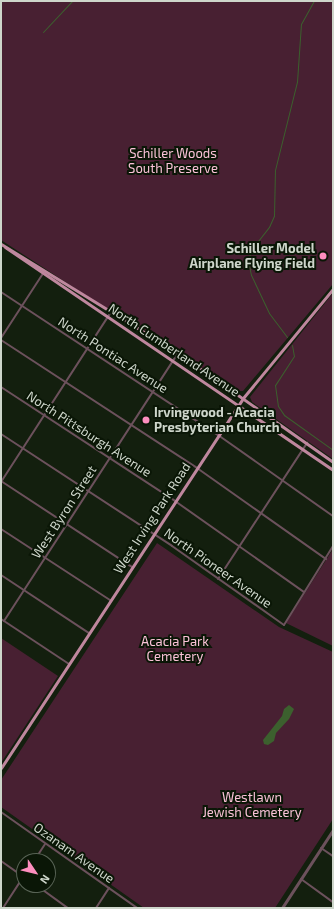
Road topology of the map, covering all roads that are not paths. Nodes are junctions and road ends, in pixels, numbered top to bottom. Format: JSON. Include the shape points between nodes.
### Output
{"nodes":[{"id":1,"x":1,"y":244,"type":"edge"},
{"id":2,"x":5,"y":247,"type":"junction"},
{"id":3,"x":45,"y":270,"type":"junction"},
{"id":4,"x":42,"y":274,"type":"junction"},
{"id":5,"x":333,"y":289,"type":"edge"},
{"id":6,"x":1,"y":292,"type":"edge"},
{"id":7,"x":22,"y":306,"type":"junction"},
{"id":8,"x":111,"y":312,"type":"junction"},
{"id":9,"x":108,"y":318,"type":"junction"},
{"id":10,"x":1,"y":339,"type":"edge"},
{"id":11,"x":87,"y":349,"type":"junction"},
{"id":12,"x":178,"y":353,"type":"junction"},
{"id":13,"x":173,"y":360,"type":"junction"},
{"id":14,"x":66,"y":382,"type":"junction"},
{"id":15,"x":1,"y":387,"type":"edge"},
{"id":16,"x":152,"y":392,"type":"junction"},
{"id":17,"x":243,"y":398,"type":"junction"},
{"id":18,"x":238,"y":404,"type":"junction"},
{"id":19,"x":44,"y":415,"type":"junction"},
{"id":20,"x":131,"y":425,"type":"junction"},
{"id":21,"x":1,"y":434,"type":"edge"},
{"id":22,"x":218,"y":435,"type":"junction"},
{"id":23,"x":307,"y":443,"type":"junction"},
{"id":24,"x":23,"y":448,"type":"junction"},
{"id":25,"x":303,"y":449,"type":"junction"},
{"id":26,"x":110,"y":458,"type":"junction"},
{"id":27,"x":333,"y":462,"type":"edge"},
{"id":28,"x":196,"y":468,"type":"junction"},
{"id":29,"x":333,"y":470,"type":"edge"},
{"id":30,"x":282,"y":480,"type":"junction"},
{"id":31,"x":1,"y":482,"type":"edge"},
{"id":32,"x":88,"y":491,"type":"junction"},
{"id":33,"x":175,"y":501,"type":"junction"},
{"id":34,"x":261,"y":513,"type":"junction"},
{"id":35,"x":333,"y":516,"type":"edge"},
{"id":36,"x":67,"y":524,"type":"junction"},
{"id":37,"x":1,"y":528,"type":"edge"},
{"id":38,"x":154,"y":534,"type":"junction"},
{"id":39,"x":239,"y":546,"type":"junction"},
{"id":40,"x":333,"y":546,"type":"edge"},
{"id":41,"x":45,"y":558,"type":"junction"},
{"id":42,"x":326,"y":560,"type":"junction"},
{"id":43,"x":132,"y":567,"type":"junction"},
{"id":44,"x":1,"y":576,"type":"edge"},
{"id":45,"x":218,"y":579,"type":"junction"},
{"id":46,"x":24,"y":590,"type":"junction"},
{"id":47,"x":304,"y":592,"type":"junction"},
{"id":48,"x":110,"y":600,"type":"junction"},
{"id":49,"x":1,"y":619,"type":"edge"},
{"id":50,"x":4,"y":621,"type":"junction"},
{"id":51,"x":89,"y":633,"type":"junction"},
{"id":52,"x":69,"y":664,"type":"junction"},
{"id":53,"x":1,"y":768,"type":"edge"},
{"id":54,"x":1,"y":812,"type":"edge"},
{"id":55,"x":333,"y":830,"type":"edge"},
{"id":56,"x":45,"y":843,"type":"junction"},
{"id":57,"x":321,"y":848,"type":"junction"},
{"id":58,"x":39,"y":853,"type":"edge"},
{"id":59,"x":333,"y":856,"type":"edge"},
{"id":60,"x":1,"y":861,"type":"edge"},
{"id":61,"x":16,"y":871,"type":"edge"},
{"id":62,"x":301,"y":879,"type":"junction"},
{"id":63,"x":16,"y":888,"type":"edge"},
{"id":64,"x":109,"y":888,"type":"junction"},
{"id":65,"x":47,"y":893,"type":"edge"},
{"id":66,"x":333,"y":902,"type":"edge"},
{"id":67,"x":3,"y":908,"type":"edge"},
{"id":68,"x":68,"y":908,"type":"edge"},
{"id":69,"x":96,"y":908,"type":"edge"},
{"id":70,"x":137,"y":908,"type":"edge"},
{"id":71,"x":282,"y":908,"type":"edge"}],
"edges":[{"from":1,"to":2,"type":"main road","name":"North Cumberland Avenue"},
{"from":2,"to":3,"type":"main road","name":"North Cumberland Avenue"},
{"from":2,"to":4,"type":"main road","name":"North Cumberland Avenue"},
{"from":3,"to":4,"type":"street"},
{"from":3,"to":8,"type":"main road","name":"North Cumberland Avenue"},
{"from":4,"to":7,"type":"street"},
{"from":4,"to":9,"type":"main road","name":"North Cumberland Avenue"},
{"from":5,"to":17,"type":"main road","name":"West Irving Park Road"},
{"from":6,"to":7,"type":"street","name":"North Pontiac Avenue"},
{"from":7,"to":10,"type":"street"},
{"from":7,"to":11,"type":"street","name":"North Pontiac Avenue"},
{"from":8,"to":9,"type":"street"},
{"from":8,"to":12,"type":"main road","name":"North Cumberland Avenue"},
{"from":9,"to":11,"type":"street"},
{"from":9,"to":13,"type":"main road","name":"North Cumberland Avenue"},
{"from":10,"to":14,"type":"street"},
{"from":11,"to":14,"type":"street"},
{"from":11,"to":16,"type":"street","name":"North Pontiac Avenue"},
{"from":12,"to":13,"type":"street","name":"West Byron Street"},
{"from":12,"to":17,"type":"main road","name":"North Cumberland Avenue"},
{"from":13,"to":16,"type":"street","name":"West Byron Street"},
{"from":13,"to":18,"type":"main road","name":"North Cumberland Avenue"},
{"from":14,"to":19,"type":"street"},
{"from":14,"to":20,"type":"street"},
{"from":15,"to":19,"type":"street","name":"North Pittsburgh Avenue"},
{"from":16,"to":20,"type":"street","name":"West Byron Street"},
{"from":16,"to":22,"type":"street","name":"North Pontiac Avenue"},
{"from":17,"to":18,"type":"main road","name":"West Irving Park Road"},
{"from":17,"to":23,"type":"main road","name":"North Cumberland Avenue"},
{"from":18,"to":22,"type":"main road","name":"West Irving Park Road"},
{"from":18,"to":25,"type":"main road","name":"North Cumberland Avenue"},
{"from":19,"to":24,"type":"street"},
{"from":19,"to":26,"type":"street","name":"North Pittsburgh Avenue"},
{"from":20,"to":26,"type":"street","name":"West Byron Street"},
{"from":20,"to":28,"type":"street"},
{"from":21,"to":24,"type":"street","name":"North Pioneer Avenue"},
{"from":22,"to":28,"type":"main road","name":"West Irving Park Road"},
{"from":22,"to":30,"type":"street","name":"North Pontiac Avenue"},
{"from":23,"to":25,"type":"street"},
{"from":23,"to":27,"type":"main road","name":"North Cumberland Avenue"},
{"from":24,"to":31,"type":"street"},
{"from":24,"to":32,"type":"street","name":"North Pioneer Avenue"},
{"from":25,"to":29,"type":"main road","name":"North Cumberland Avenue"},
{"from":25,"to":30,"type":"street"},
{"from":26,"to":32,"type":"street","name":"West Byron Street"},
{"from":26,"to":33,"type":"street","name":"North Pittsburgh Avenue"},
{"from":28,"to":33,"type":"main road","name":"West Irving Park Road"},
{"from":28,"to":34,"type":"street"},
{"from":30,"to":34,"type":"street"},
{"from":30,"to":35,"type":"street","name":"North Pontiac Avenue"},
{"from":31,"to":36,"type":"street"},
{"from":32,"to":36,"type":"street","name":"West Byron Street"},
{"from":32,"to":38,"type":"street","name":"North Pioneer Avenue"},
{"from":33,"to":38,"type":"main road","name":"West Irving Park Road"},
{"from":33,"to":39,"type":"street","name":"North Pittsburgh Avenue"},
{"from":34,"to":39,"type":"street"},
{"from":34,"to":42,"type":"street"},
{"from":36,"to":41,"type":"street","name":"West Byron Street"},
{"from":36,"to":43,"type":"street"},
{"from":37,"to":41,"type":"street"},
{"from":38,"to":43,"type":"main road","name":"West Irving Park Road"},
{"from":38,"to":45,"type":"street","name":"North Pioneer Avenue"},
{"from":39,"to":45,"type":"street"},
{"from":39,"to":47,"type":"street","name":"North Pittsburgh Avenue"},
{"from":40,"to":42,"type":"street"},
{"from":41,"to":46,"type":"street","name":"West Byron Street"},
{"from":41,"to":48,"type":"street"},
{"from":42,"to":47,"type":"street"},
{"from":43,"to":48,"type":"main road","name":"West Irving Park Road"},
{"from":44,"to":46,"type":"street"},
{"from":45,"to":47,"type":"street","name":"North Pioneer Avenue","via":[[284,625]]},
{"from":46,"to":50,"type":"street","name":"West Byron Street"},
{"from":46,"to":51,"type":"street"},
{"from":48,"to":51,"type":"main road","name":"West Irving Park Road"},
{"from":49,"to":50,"type":"street"},
{"from":50,"to":52,"type":"street"},
{"from":51,"to":52,"type":"main road","name":"West Irving Park Road"},
{"from":52,"to":53,"type":"main road","name":"West Irving Park Road"},
{"from":54,"to":56,"type":"street","name":"Ozanam Avenue"},
{"from":55,"to":57,"type":"street"},
{"from":56,"to":58,"type":"street"},
{"from":56,"to":64,"type":"street","name":"Ozanam Avenue"},
{"from":57,"to":59,"type":"street"},
{"from":57,"to":62,"type":"street"},
{"from":60,"to":61,"type":"street"},
{"from":62,"to":66,"type":"street"},
{"from":62,"to":71,"type":"street"},
{"from":63,"to":67,"type":"street"},
{"from":64,"to":69,"type":"street"},
{"from":64,"to":70,"type":"street","name":"Ozanam Avenue"},
{"from":65,"to":68,"type":"street"}]}
